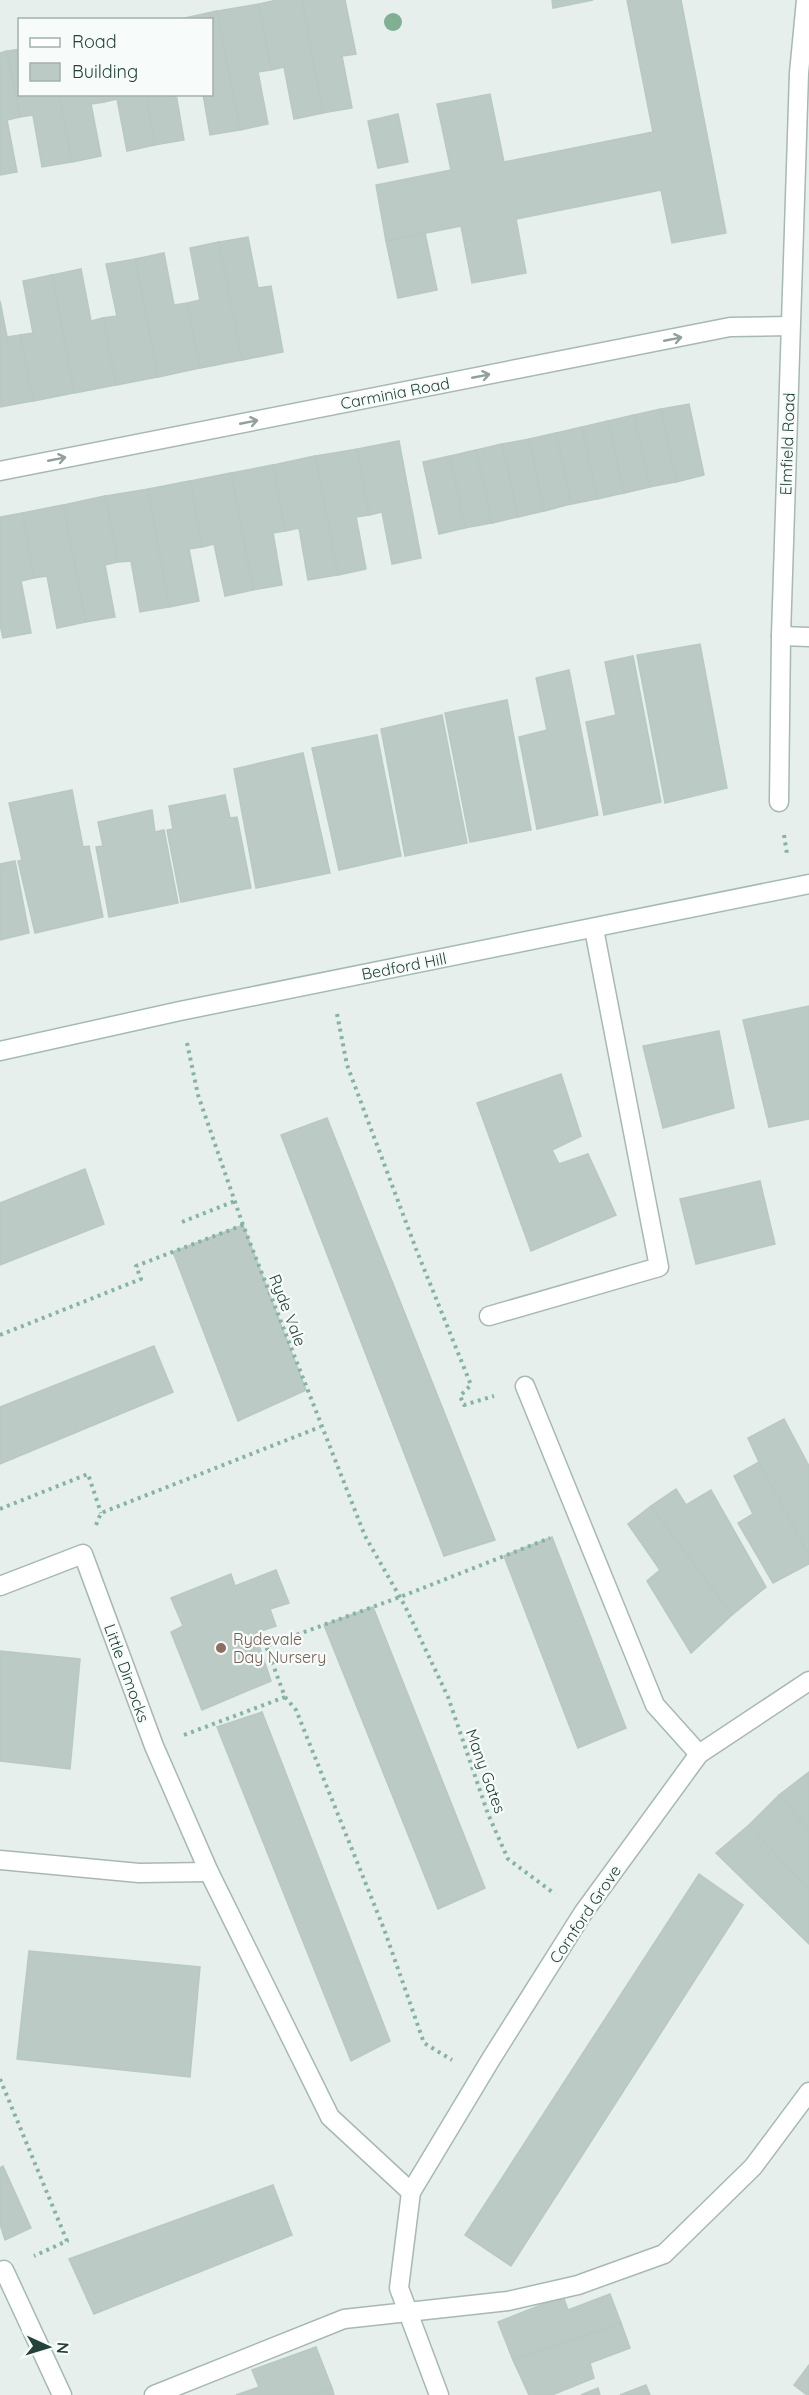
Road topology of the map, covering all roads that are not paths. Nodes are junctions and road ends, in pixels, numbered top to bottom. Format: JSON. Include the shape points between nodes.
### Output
{"nodes":[{"id":1,"x":806,"y":0,"type":"edge"},
{"id":2,"x":790,"y":326,"type":"junction"},
{"id":3,"x":0,"y":471,"type":"edge"},
{"id":4,"x":781,"y":636,"type":"junction"},
{"id":5,"x":809,"y":637,"type":"edge"},
{"id":6,"x":778,"y":802,"type":"road end"},
{"id":7,"x":800,"y":886,"type":"edge"},
{"id":8,"x":594,"y":928,"type":"junction"},
{"id":9,"x":0,"y":1052,"type":"edge"},
{"id":10,"x":489,"y":1316,"type":"dead end"},
{"id":11,"x":525,"y":1386,"type":"road end"},
{"id":12,"x":0,"y":1586,"type":"edge"},
{"id":13,"x":809,"y":1681,"type":"edge"},
{"id":14,"x":699,"y":1754,"type":"junction"},
{"id":15,"x":0,"y":1860,"type":"edge"},
{"id":16,"x":209,"y":1872,"type":"junction"},
{"id":17,"x":809,"y":2092,"type":"edge"},
{"id":18,"x":411,"y":2192,"type":"junction"},
{"id":19,"x":4,"y":2270,"type":"dead end"},
{"id":20,"x":407,"y":2311,"type":"junction"},
{"id":21,"x":62,"y":2395,"type":"edge"},
{"id":22,"x":153,"y":2395,"type":"edge"},
{"id":23,"x":439,"y":2395,"type":"edge"}],
"edges":[{"from":1,"to":2,"type":"street","name":"Elmfield Road","via":[[799,73]]},
{"from":3,"to":2,"type":"street","name":"Carminia Road","one_way":true,"via":[[730,327]]},
{"from":2,"to":4,"type":"street","name":"Elmfield Road"},
{"from":4,"to":5,"type":"street"},
{"from":4,"to":6,"type":"street","name":"Elmfield Road"},
{"from":7,"to":8,"type":"street","name":"Bedford Hill"},
{"from":8,"to":9,"type":"street","name":"Bedford Hill","via":[[180,1011]]},
{"from":8,"to":10,"type":"street","via":[[659,1267]]},
{"from":11,"to":14,"type":"street","via":[[655,1705]]},
{"from":12,"to":16,"type":"street","name":"Little Dimocks","via":[[83,1554],[154,1746]]},
{"from":13,"to":14,"type":"street","name":"Cornford Grove"},
{"from":14,"to":18,"type":"street","name":"Cornford Grove","via":[[583,1912]]},
{"from":15,"to":16,"type":"street","via":[[139,1873]]},
{"from":16,"to":18,"type":"street","name":"Little Dimocks","via":[[330,2117]]},
{"from":17,"to":20,"type":"street","via":[[753,2167],[664,2254],[578,2285],[508,2301]]},
{"from":18,"to":20,"type":"street","via":[[399,2288]]},
{"from":19,"to":21,"type":"street"},
{"from":20,"to":22,"type":"street","via":[[344,2319]]},
{"from":20,"to":23,"type":"street"}]}
